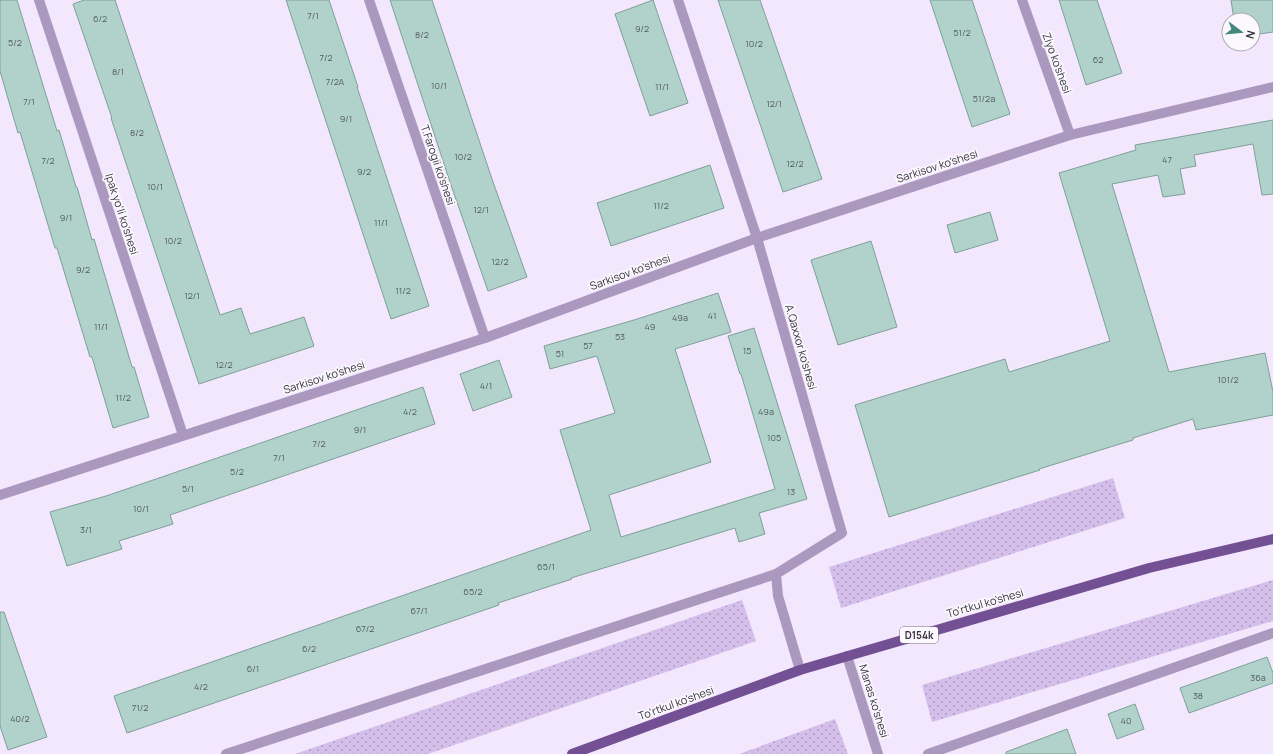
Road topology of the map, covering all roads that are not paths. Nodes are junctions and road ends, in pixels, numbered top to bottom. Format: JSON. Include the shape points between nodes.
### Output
{"nodes":[{"id":1,"x":39,"y":0,"type":"edge"},
{"id":2,"x":369,"y":0,"type":"edge"},
{"id":3,"x":678,"y":0,"type":"edge"},
{"id":4,"x":1022,"y":0,"type":"edge"},
{"id":5,"x":1273,"y":87,"type":"edge"},
{"id":6,"x":1070,"y":135,"type":"junction"},
{"id":7,"x":757,"y":238,"type":"junction"},
{"id":8,"x":484,"y":338,"type":"junction"},
{"id":9,"x":183,"y":435,"type":"junction"},
{"id":10,"x":0,"y":495,"type":"edge"},
{"id":11,"x":1273,"y":539,"type":"edge"},
{"id":12,"x":776,"y":574,"type":"junction"},
{"id":13,"x":1273,"y":633,"type":"edge"},
{"id":14,"x":847,"y":656,"type":"junction"},
{"id":15,"x":800,"y":670,"type":"junction"},
{"id":16,"x":226,"y":754,"type":"edge"},
{"id":17,"x":572,"y":754,"type":"edge"},
{"id":18,"x":878,"y":754,"type":"edge"},
{"id":19,"x":928,"y":754,"type":"edge"}],
"edges":[{"from":1,"to":9,"type":"street","name":"Ipak yo'li ko'shesi"},
{"from":2,"to":8,"type":"street","name":"T.Farogii ko'shesi"},
{"from":3,"to":7,"type":"street","name":"A.Qaxxor ko'shesi"},
{"from":4,"to":6,"type":"street","name":"Ziyo ko'shesi"},
{"from":5,"to":6,"type":"street","name":"Sarkisov ko'shesi"},
{"from":6,"to":7,"type":"street","name":"Sarkisov ko'shesi"},
{"from":7,"to":8,"type":"street","name":"Sarkisov ko'shesi"},
{"from":7,"to":12,"type":"street","name":"A.Qaxxor ko'shesi","via":[[842,533]]},
{"from":8,"to":9,"type":"street","name":"Sarkisov ko'shesi"},
{"from":9,"to":10,"type":"street","name":"Sarkisov ko'shesi"},
{"from":11,"to":14,"type":"main road","name":"To'rtkul ko'shesi","number":"D154k","via":[[1149,568]]},
{"from":12,"to":15,"type":"street","via":[[778,596]]},
{"from":12,"to":16,"type":"street"},
{"from":13,"to":19,"type":"street"},
{"from":14,"to":15,"type":"main road","name":"To'rtkul ko'shesi","number":"D154k"},
{"from":14,"to":18,"type":"street","name":"Manas ko'shesi"},
{"from":15,"to":17,"type":"main road","name":"To'rtkul ko'shesi","number":"D154k"}]}
